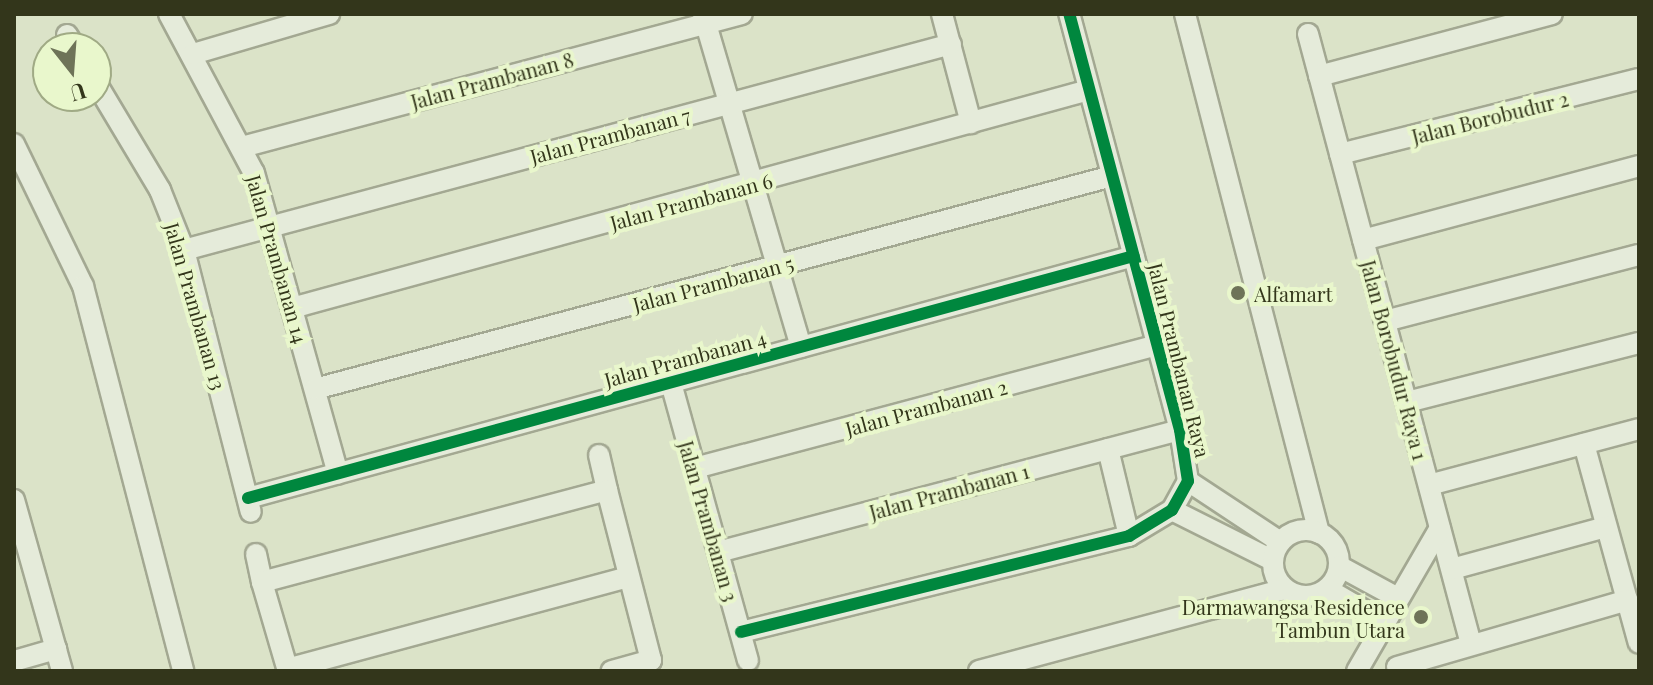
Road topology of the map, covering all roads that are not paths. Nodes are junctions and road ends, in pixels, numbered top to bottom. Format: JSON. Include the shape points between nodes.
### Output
{"nodes":[{"id":1,"x":169,"y":14,"type":"edge"},
{"id":2,"x":329,"y":14,"type":"edge"},
{"id":3,"x":742,"y":14,"type":"edge"},
{"id":4,"x":942,"y":14,"type":"edge"},
{"id":5,"x":1069,"y":14,"type":"edge"},
{"id":6,"x":1185,"y":14,"type":"edge"},
{"id":7,"x":1552,"y":14,"type":"edge"},
{"id":8,"x":704,"y":19,"type":"edge"},
{"id":9,"x":1308,"y":34,"type":"dead end"},
{"id":10,"x":951,"y":44,"type":"junction"},
{"id":11,"x":193,"y":54,"type":"junction"},
{"id":12,"x":1319,"y":76,"type":"junction"},
{"id":13,"x":1639,"y":79,"type":"edge"},
{"id":14,"x":1089,"y":90,"type":"junction"},
{"id":15,"x":729,"y":104,"type":"junction"},
{"id":16,"x":112,"y":110,"type":"edge"},
{"id":17,"x":971,"y":123,"type":"junction"},
{"id":18,"x":14,"y":144,"type":"edge"},
{"id":19,"x":242,"y":147,"type":"junction"},
{"id":20,"x":1340,"y":154,"type":"junction"},
{"id":21,"x":1639,"y":166,"type":"edge"},
{"id":22,"x":14,"y":171,"type":"edge"},
{"id":23,"x":1112,"y":176,"type":"junction"},
{"id":24,"x":753,"y":185,"type":"junction"},
{"id":25,"x":269,"y":224,"type":"junction"},
{"id":26,"x":1363,"y":240,"type":"junction"},
{"id":27,"x":184,"y":250,"type":"junction"},
{"id":28,"x":1639,"y":255,"type":"edge"},
{"id":29,"x":1134,"y":256,"type":"junction"},
{"id":30,"x":777,"y":266,"type":"junction"},
{"id":31,"x":292,"y":308,"type":"junction"},
{"id":32,"x":1385,"y":321,"type":"junction"},
{"id":33,"x":1639,"y":343,"type":"edge"},
{"id":34,"x":1158,"y":345,"type":"junction"},
{"id":35,"x":801,"y":347,"type":"junction"},
{"id":36,"x":671,"y":383,"type":"junction"},
{"id":37,"x":315,"y":389,"type":"junction"},
{"id":38,"x":1407,"y":402,"type":"junction"},
{"id":39,"x":1639,"y":429,"type":"edge"},
{"id":40,"x":1180,"y":430,"type":"junction"},
{"id":41,"x":1584,"y":444,"type":"junction"},
{"id":42,"x":1108,"y":449,"type":"junction"},
{"id":43,"x":599,"y":455,"type":"dead end"},
{"id":44,"x":695,"y":468,"type":"junction"},
{"id":45,"x":338,"y":473,"type":"junction"},
{"id":46,"x":1188,"y":481,"type":"junction"},
{"id":47,"x":1429,"y":485,"type":"junction"},
{"id":48,"x":607,"y":490,"type":"junction"},
{"id":49,"x":14,"y":500,"type":"edge"},
{"id":50,"x":250,"y":505,"type":"joint"},
{"id":51,"x":1172,"y":510,"type":"junction"},
{"id":52,"x":1606,"y":527,"type":"junction"},
{"id":53,"x":1440,"y":528,"type":"junction"},
{"id":54,"x":1319,"y":533,"type":"junction"},
{"id":55,"x":1129,"y":536,"type":"junction"},
{"id":56,"x":20,"y":543,"type":"edge"},
{"id":57,"x":1276,"y":551,"type":"junction"},
{"id":58,"x":718,"y":552,"type":"junction"},
{"id":59,"x":256,"y":554,"type":"dead end"},
{"id":60,"x":1339,"y":566,"type":"junction"},
{"id":61,"x":1452,"y":569,"type":"junction"},
{"id":62,"x":629,"y":577,"type":"junction"},
{"id":63,"x":262,"y":582,"type":"junction"},
{"id":64,"x":1284,"y":589,"type":"junction"},
{"id":65,"x":1327,"y":589,"type":"junction"},
{"id":66,"x":1398,"y":598,"type":"junction"},
{"id":67,"x":1627,"y":600,"type":"junction"},
{"id":68,"x":1384,"y":622,"type":"junction"},
{"id":69,"x":741,"y":632,"type":"junction"},
{"id":70,"x":1639,"y":643,"type":"edge"},
{"id":71,"x":1371,"y":644,"type":"junction"},
{"id":72,"x":1471,"y":644,"type":"junction"},
{"id":73,"x":56,"y":649,"type":"junction"},
{"id":74,"x":748,"y":660,"type":"dead end"},
{"id":75,"x":14,"y":661,"type":"edge"},
{"id":76,"x":652,"y":666,"type":"edge"},
{"id":77,"x":1400,"y":669,"type":"edge"},
{"id":78,"x":287,"y":670,"type":"edge"},
{"id":79,"x":62,"y":671,"type":"edge"},
{"id":80,"x":174,"y":671,"type":"edge"},
{"id":81,"x":183,"y":671,"type":"edge"},
{"id":82,"x":612,"y":671,"type":"edge"},
{"id":83,"x":979,"y":671,"type":"edge"},
{"id":84,"x":1357,"y":671,"type":"edge"}],
"edges":[{"from":1,"to":11,"type":"street","name":"Jalan Prambanan 14"},
{"from":2,"to":11,"type":"street"},
{"from":3,"to":8,"type":"street","name":"Jalan Prambanan 8"},
{"from":4,"to":10,"type":"street"},
{"from":5,"to":14,"type":"street","name":"Jalan Prambanan Raya"},
{"from":6,"to":54,"type":"street"},
{"from":7,"to":12,"type":"street"},
{"from":8,"to":15,"type":"street"},
{"from":8,"to":19,"type":"street","name":"Jalan Prambanan 8"},
{"from":9,"to":12,"type":"street","name":"Jalan Borobudur Raya 1"},
{"from":10,"to":15,"type":"street","name":"Jalan Prambanan 7"},
{"from":10,"to":17,"type":"street"},
{"from":11,"to":19,"type":"street","name":"Jalan Prambanan 14"},
{"from":12,"to":20,"type":"street","name":"Jalan Borobudur Raya 1"},
{"from":13,"to":20,"type":"street","name":"Jalan Borobudur 2"},
{"from":14,"to":17,"type":"street","name":"Jalan Prambanan 6"},
{"from":14,"to":23,"type":"street","name":"Jalan Prambanan Raya"},
{"from":15,"to":24,"type":"street"},
{"from":15,"to":25,"type":"street","name":"Jalan Prambanan 7"},
{"from":16,"to":27,"type":"street","name":"Jalan Prambanan 13","via":[[160,190]]},
{"from":17,"to":24,"type":"street","name":"Jalan Prambanan 6"},
{"from":18,"to":81,"type":"street","via":[[83,286]]},
{"from":19,"to":25,"type":"street","name":"Jalan Prambanan 14"},
{"from":20,"to":26,"type":"street","name":"Jalan Borobudur Raya 1"},
{"from":21,"to":26,"type":"street"},
{"from":22,"to":80,"type":"street","via":[[74,289]]},
{"from":23,"to":29,"type":"street","name":"Jalan Prambanan Raya"},
{"from":23,"to":30,"type":"street","name":"Jalan Prambanan 5"},
{"from":24,"to":30,"type":"street"},
{"from":24,"to":31,"type":"street","name":"Jalan Prambanan 6"},
{"from":25,"to":27,"type":"street","name":"Jalan Prambanan 7"},
{"from":25,"to":31,"type":"street","name":"Jalan Prambanan 14"},
{"from":26,"to":32,"type":"street","name":"Jalan Borobudur Raya 1"},
{"from":27,"to":50,"type":"street","name":"Jalan Prambanan 13"},
{"from":28,"to":32,"type":"street"},
{"from":29,"to":34,"type":"street","name":"Jalan Prambanan Raya"},
{"from":29,"to":35,"type":"street","name":"Jalan Prambanan 4"},
{"from":30,"to":35,"type":"street"},
{"from":30,"to":37,"type":"street","name":"Jalan Prambanan 5"},
{"from":31,"to":37,"type":"street","name":"Jalan Prambanan 14"},
{"from":32,"to":38,"type":"street","name":"Jalan Borobudur Raya 1"},
{"from":33,"to":38,"type":"street"},
{"from":34,"to":40,"type":"street","name":"Jalan Prambanan Raya"},
{"from":34,"to":44,"type":"street","name":"Jalan Prambanan 2"},
{"from":35,"to":36,"type":"street","name":"Jalan Prambanan 4"},
{"from":36,"to":44,"type":"street","name":"Jalan Prambanan 3"},
{"from":36,"to":45,"type":"street","name":"Jalan Prambanan 4"},
{"from":37,"to":45,"type":"street","name":"Jalan Prambanan 14"},
{"from":38,"to":47,"type":"street","name":"Jalan Borobudur Raya 1"},
{"from":39,"to":41,"type":"street"},
{"from":40,"to":42,"type":"street","name":"Jalan Prambanan 1"},
{"from":40,"to":46,"type":"street","name":"Jalan Prambanan Raya"},
{"from":41,"to":47,"type":"street"},
{"from":41,"to":52,"type":"street"},
{"from":42,"to":55,"type":"street"},
{"from":42,"to":58,"type":"street","name":"Jalan Prambanan 1"},
{"from":43,"to":48,"type":"street"},
{"from":44,"to":58,"type":"street","name":"Jalan Prambanan 3"},
{"from":45,"to":50,"type":"street","name":"Jalan Prambanan 4"},
{"from":46,"to":51,"type":"street","name":"Jalan Prambanan Raya"},
{"from":46,"to":57,"type":"street","via":[[1231,508]]},
{"from":47,"to":53,"type":"street","name":"Jalan Borobudur Raya 1"},
{"from":48,"to":62,"type":"street"},
{"from":48,"to":63,"type":"street"},
{"from":49,"to":56,"type":"street"},
{"from":51,"to":55,"type":"street","name":"Jalan Prambanan Raya"},
{"from":51,"to":57,"type":"street"},
{"from":52,"to":61,"type":"street"},
{"from":52,"to":67,"type":"street"},
{"from":53,"to":61,"type":"street","name":"Jalan Borobudur Raya 1"},
{"from":53,"to":66,"type":"street"},
{"from":54,"to":57,"type":"street","via":[[1298,531]]},
{"from":54,"to":60,"type":"street","via":[[1335,546]]},
{"from":55,"to":69,"type":"street","name":"Jalan Prambanan Raya"},
{"from":56,"to":73,"type":"street"},
{"from":57,"to":64,"type":"street"},
{"from":58,"to":69,"type":"street","name":"Jalan Prambanan 3"},
{"from":59,"to":63,"type":"street"},
{"from":60,"to":65,"type":"street"},
{"from":60,"to":66,"type":"street"},
{"from":61,"to":72,"type":"street","name":"Jalan Borobudur Raya 1"},
{"from":62,"to":76,"type":"street"},
{"from":62,"to":78,"type":"street"},
{"from":63,"to":78,"type":"street"},
{"from":64,"to":65,"type":"street","via":[[1300,597]]},
{"from":64,"to":83,"type":"street"},
{"from":65,"to":68,"type":"street"},
{"from":66,"to":68,"type":"street"},
{"from":67,"to":70,"type":"street"},
{"from":67,"to":72,"type":"street"},
{"from":68,"to":71,"type":"street"},
{"from":69,"to":74,"type":"street","name":"Jalan Prambanan 3"},
{"from":71,"to":77,"type":"street"},
{"from":71,"to":84,"type":"street"},
{"from":72,"to":77,"type":"street"},
{"from":73,"to":75,"type":"street"},
{"from":73,"to":79,"type":"street"},
{"from":76,"to":82,"type":"street"}]}
